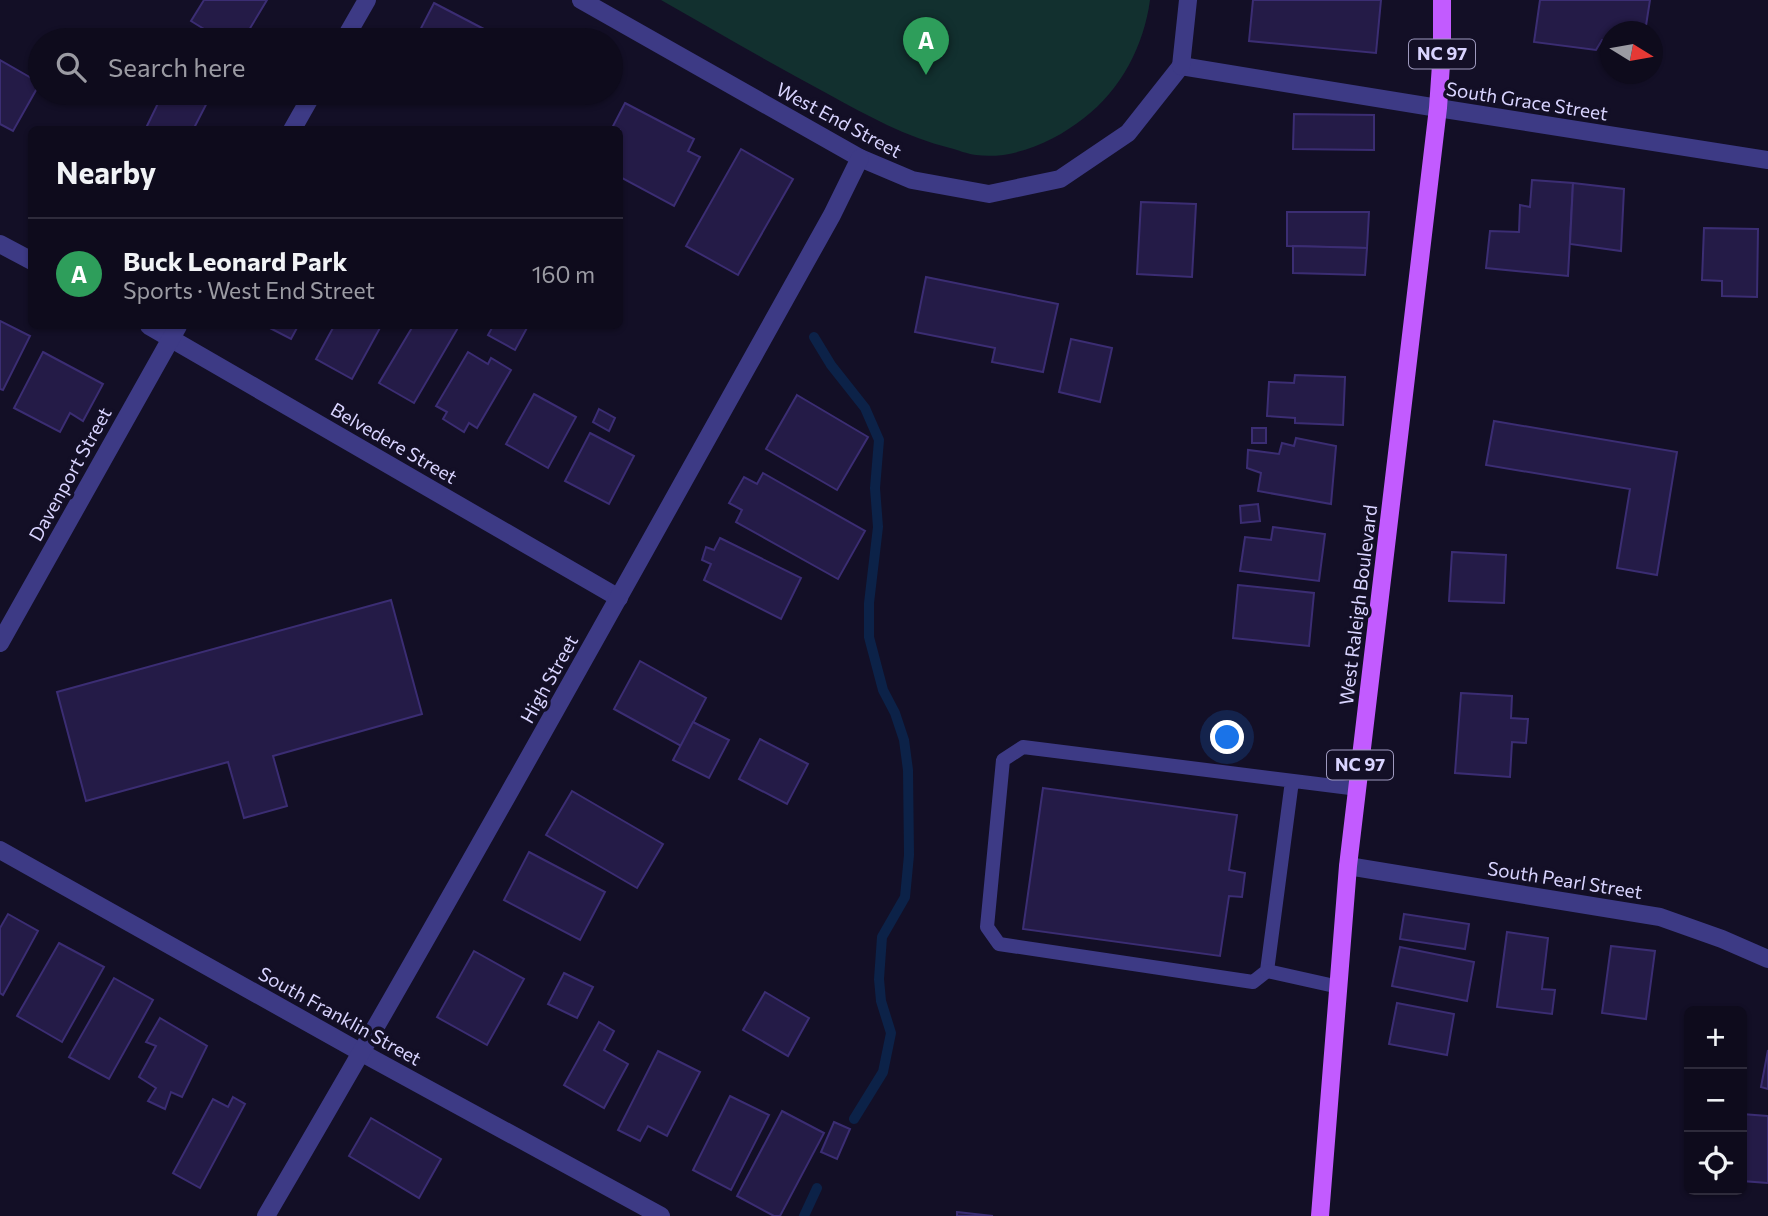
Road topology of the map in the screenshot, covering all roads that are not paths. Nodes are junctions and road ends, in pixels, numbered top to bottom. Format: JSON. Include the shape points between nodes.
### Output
{"nodes":[{"id":1,"x":367,"y":0,"type":"edge"},
{"id":2,"x":581,"y":0,"type":"edge"},
{"id":3,"x":1188,"y":0,"type":"edge"},
{"id":4,"x":1442,"y":0,"type":"edge"},
{"id":5,"x":351,"y":28,"type":"edge"},
{"id":6,"x":1181,"y":66,"type":"junction"},
{"id":7,"x":306,"y":105,"type":"edge"},
{"id":8,"x":1438,"y":108,"type":"junction"},
{"id":9,"x":294,"y":126,"type":"edge"},
{"id":10,"x":860,"y":158,"type":"junction"},
{"id":11,"x":1768,"y":160,"type":"edge"},
{"id":12,"x":0,"y":244,"type":"edge"},
{"id":13,"x":28,"y":259,"type":"edge"},
{"id":14,"x":174,"y":332,"type":"edge"},
{"id":15,"x":619,"y":598,"type":"junction"},
{"id":16,"x":0,"y":643,"type":"edge"},
{"id":17,"x":1292,"y":781,"type":"junction"},
{"id":18,"x":1357,"y":789,"type":"junction"},
{"id":19,"x":0,"y":850,"type":"edge"},
{"id":20,"x":1348,"y":866,"type":"junction"},
{"id":21,"x":1768,"y":959,"type":"edge"},
{"id":22,"x":1267,"y":971,"type":"junction"},
{"id":23,"x":1339,"y":987,"type":"junction"},
{"id":24,"x":362,"y":1053,"type":"junction"},
{"id":25,"x":266,"y":1216,"type":"edge"},
{"id":26,"x":661,"y":1216,"type":"edge"},
{"id":27,"x":1320,"y":1216,"type":"edge"}],
"edges":[{"from":1,"to":5,"type":"street"},
{"from":2,"to":10,"type":"street","name":"West End Street"},
{"from":3,"to":6,"type":"street"},
{"from":4,"to":8,"type":"main road","name":"West Raleigh Boulevard","number":"NC 97"},
{"from":6,"to":8,"type":"street","name":"South Grace Street"},
{"from":6,"to":10,"type":"street","name":"West End Street","via":[[1128,133],[1060,179],[989,194],[912,180]]},
{"from":7,"to":9,"type":"street"},
{"from":8,"to":11,"type":"street","name":"South Grace Street"},
{"from":8,"to":18,"type":"main road","name":"West Raleigh Boulevard","number":"NC 97"},
{"from":10,"to":15,"type":"street","name":"High Street"},
{"from":12,"to":13,"type":"street"},
{"from":14,"to":15,"type":"street","name":"Belvedere Street"},
{"from":14,"to":16,"type":"street","name":"Davenport Street"},
{"from":15,"to":24,"type":"street","name":"High Street"},
{"from":17,"to":18,"type":"lane"},
{"from":17,"to":22,"type":"lane"},
{"from":17,"to":22,"type":"lane","via":[[1023,747],[1003,760],[987,927],[999,944],[1253,982]]},
{"from":18,"to":20,"type":"main road","name":"West Raleigh Boulevard","number":"NC 97"},
{"from":19,"to":24,"type":"street","name":"South Franklin Street"},
{"from":20,"to":21,"type":"street","name":"South Pearl Street","via":[[1660,917]]},
{"from":20,"to":23,"type":"main road","name":"West Raleigh Boulevard","number":"NC 97"},
{"from":22,"to":23,"type":"lane"},
{"from":23,"to":27,"type":"main road","name":"West Raleigh Boulevard","number":"NC 97"},
{"from":24,"to":25,"type":"street","name":"High Street"},
{"from":24,"to":26,"type":"street","name":"South Franklin Street"}]}
